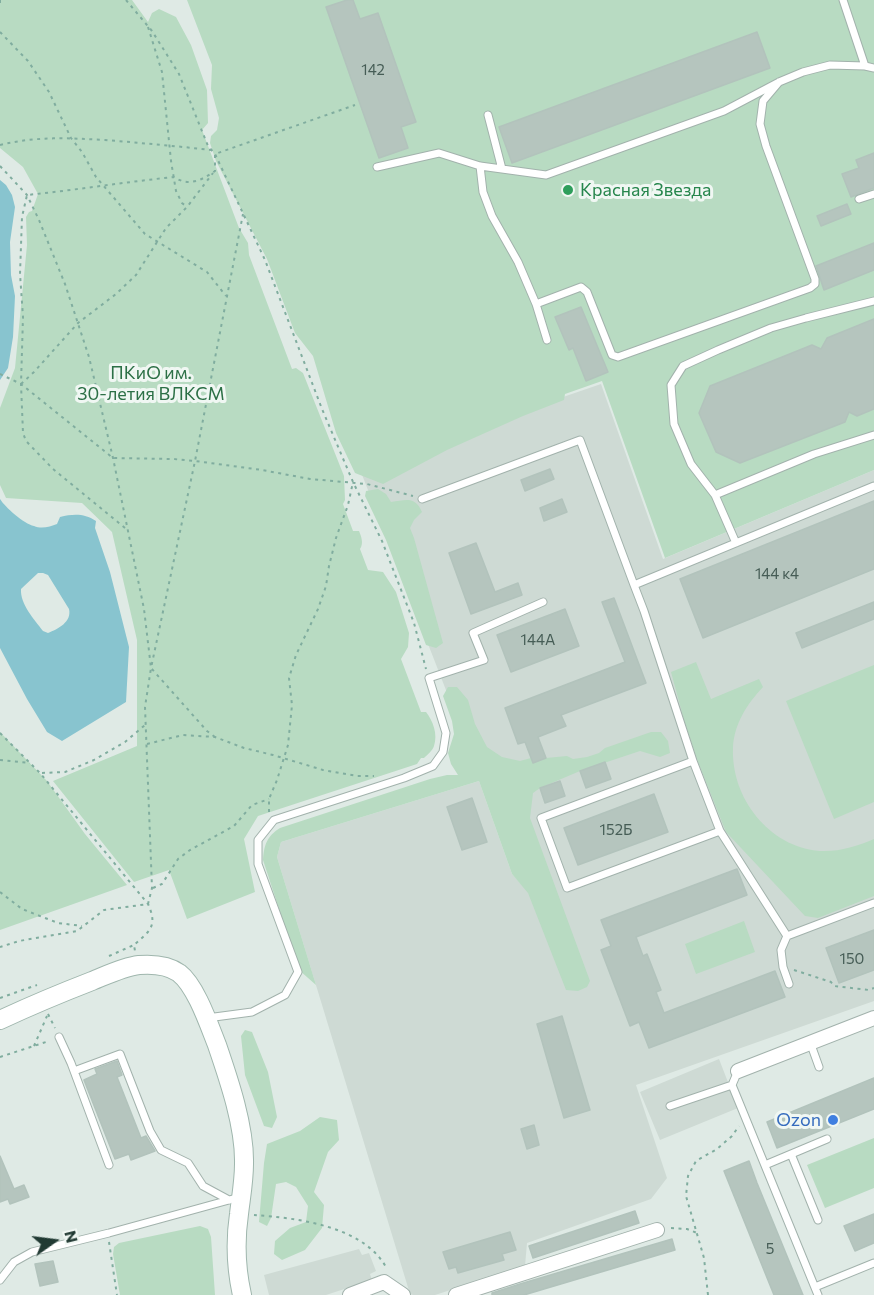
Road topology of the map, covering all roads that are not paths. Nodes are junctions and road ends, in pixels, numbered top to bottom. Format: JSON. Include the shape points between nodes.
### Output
{"nodes":[{"id":1,"x":843,"y":0,"type":"edge"},
{"id":2,"x":865,"y":66,"type":"junction"},
{"id":3,"x":874,"y":69,"type":"edge"},
{"id":4,"x":779,"y":82,"type":"junction"},
{"id":5,"x":488,"y":115,"type":"dead end"},
{"id":6,"x":480,"y":166,"type":"junction"},
{"id":7,"x":377,"y":167,"type":"dead end"},
{"id":8,"x":502,"y":169,"type":"junction"},
{"id":9,"x":874,"y":194,"type":"edge"},
{"id":10,"x":859,"y":199,"type":"dead end"},
{"id":11,"x":874,"y":301,"type":"edge"},
{"id":12,"x":536,"y":304,"type":"junction"},
{"id":13,"x":548,"y":340,"type":"dead end"},
{"id":14,"x":874,"y":435,"type":"edge"},
{"id":15,"x":874,"y":486,"type":"edge"},
{"id":16,"x":715,"y":495,"type":"junction"},
{"id":17,"x":422,"y":499,"type":"road end"},
{"id":18,"x":736,"y":543,"type":"junction"},
{"id":19,"x":634,"y":585,"type":"junction"},
{"id":20,"x":543,"y":602,"type":"dead end"},
{"id":21,"x":693,"y":761,"type":"junction"},
{"id":22,"x":720,"y":831,"type":"junction"},
{"id":23,"x":874,"y":903,"type":"edge"},
{"id":24,"x":787,"y":936,"type":"junction"},
{"id":25,"x":789,"y":984,"type":"dead end"},
{"id":26,"x":207,"y":1018,"type":"junction"},
{"id":27,"x":874,"y":1018,"type":"edge"},
{"id":28,"x":0,"y":1020,"type":"edge"},
{"id":29,"x":59,"y":1037,"type":"road end"},
{"id":30,"x":810,"y":1042,"type":"junction"},
{"id":31,"x":819,"y":1066,"type":"dead end"},
{"id":32,"x":74,"y":1071,"type":"junction"},
{"id":33,"x":738,"y":1071,"type":"joint"},
{"id":34,"x":732,"y":1085,"type":"junction"},
{"id":35,"x":670,"y":1106,"type":"dead end"},
{"id":36,"x":827,"y":1139,"type":"dead end"},
{"id":37,"x":791,"y":1154,"type":"junction"},
{"id":38,"x":109,"y":1165,"type":"dead end"},
{"id":39,"x":765,"y":1165,"type":"junction"},
{"id":40,"x":237,"y":1204,"type":"junction"},
{"id":41,"x":818,"y":1220,"type":"dead end"},
{"id":42,"x":657,"y":1230,"type":"road end"},
{"id":43,"x":874,"y":1263,"type":"edge"},
{"id":44,"x":0,"y":1280,"type":"edge"},
{"id":45,"x":817,"y":1291,"type":"edge"},
{"id":46,"x":400,"y":1293,"type":"edge"},
{"id":47,"x":242,"y":1295,"type":"edge"},
{"id":48,"x":350,"y":1295,"type":"edge"},
{"id":49,"x":456,"y":1295,"type":"edge"}],
"edges":[{"from":1,"to":2,"type":"lane"},
{"from":2,"to":3,"type":"lane"},
{"from":2,"to":4,"type":"lane","via":[[830,65]]},
{"from":4,"to":8,"type":"lane","via":[[724,111],[546,175]]},
{"from":4,"to":12,"type":"lane","via":[[763,101],[760,124],[815,284],[618,357],[612,355],[587,292],[581,287]]},
{"from":5,"to":8,"type":"lane"},
{"from":6,"to":7,"type":"lane","via":[[440,153]]},
{"from":6,"to":8,"type":"lane"},
{"from":6,"to":12,"type":"lane","via":[[483,192],[492,216]]},
{"from":9,"to":10,"type":"lane"},
{"from":11,"to":16,"type":"lane","via":[[771,328],[683,366],[671,385],[674,424],[691,464]]},
{"from":12,"to":13,"type":"lane"},
{"from":14,"to":16,"type":"lane","via":[[814,454]]},
{"from":15,"to":18,"type":"lane"},
{"from":16,"to":18,"type":"lane"},
{"from":17,"to":19,"type":"lane","via":[[580,440]]},
{"from":18,"to":19,"type":"lane"},
{"from":19,"to":21,"type":"lane"},
{"from":20,"to":26,"type":"lane","via":[[473,633],[484,660],[429,678],[447,733],[443,752],[433,766],[271,823],[258,840],[258,864],[298,972],[285,995],[252,1012]]},
{"from":21,"to":22,"type":"lane"},
{"from":21,"to":22,"type":"lane","via":[[541,818],[567,888]]},
{"from":22,"to":24,"type":"lane"},
{"from":23,"to":24,"type":"lane"},
{"from":24,"to":25,"type":"lane","via":[[781,950]]},
{"from":26,"to":28,"type":"main road","via":[[179,974],[160,965],[138,965]]},
{"from":26,"to":40,"type":"main road","via":[[243,1136],[244,1162]]},
{"from":27,"to":30,"type":"street"},
{"from":29,"to":32,"type":"lane"},
{"from":30,"to":31,"type":"lane"},
{"from":30,"to":33,"type":"street"},
{"from":32,"to":38,"type":"lane"},
{"from":32,"to":40,"type":"lane","via":[[120,1054],[161,1150],[188,1163],[203,1186]]},
{"from":33,"to":34,"type":"lane"},
{"from":34,"to":35,"type":"lane"},
{"from":34,"to":39,"type":"lane"},
{"from":36,"to":37,"type":"lane"},
{"from":37,"to":39,"type":"lane"},
{"from":37,"to":41,"type":"lane"},
{"from":39,"to":45,"type":"lane"},
{"from":40,"to":44,"type":"lane","via":[[32,1252],[14,1262]]},
{"from":40,"to":47,"type":"main road"},
{"from":42,"to":49,"type":"street"},
{"from":43,"to":45,"type":"lane"},
{"from":46,"to":48,"type":"street","via":[[384,1282]]}]}
